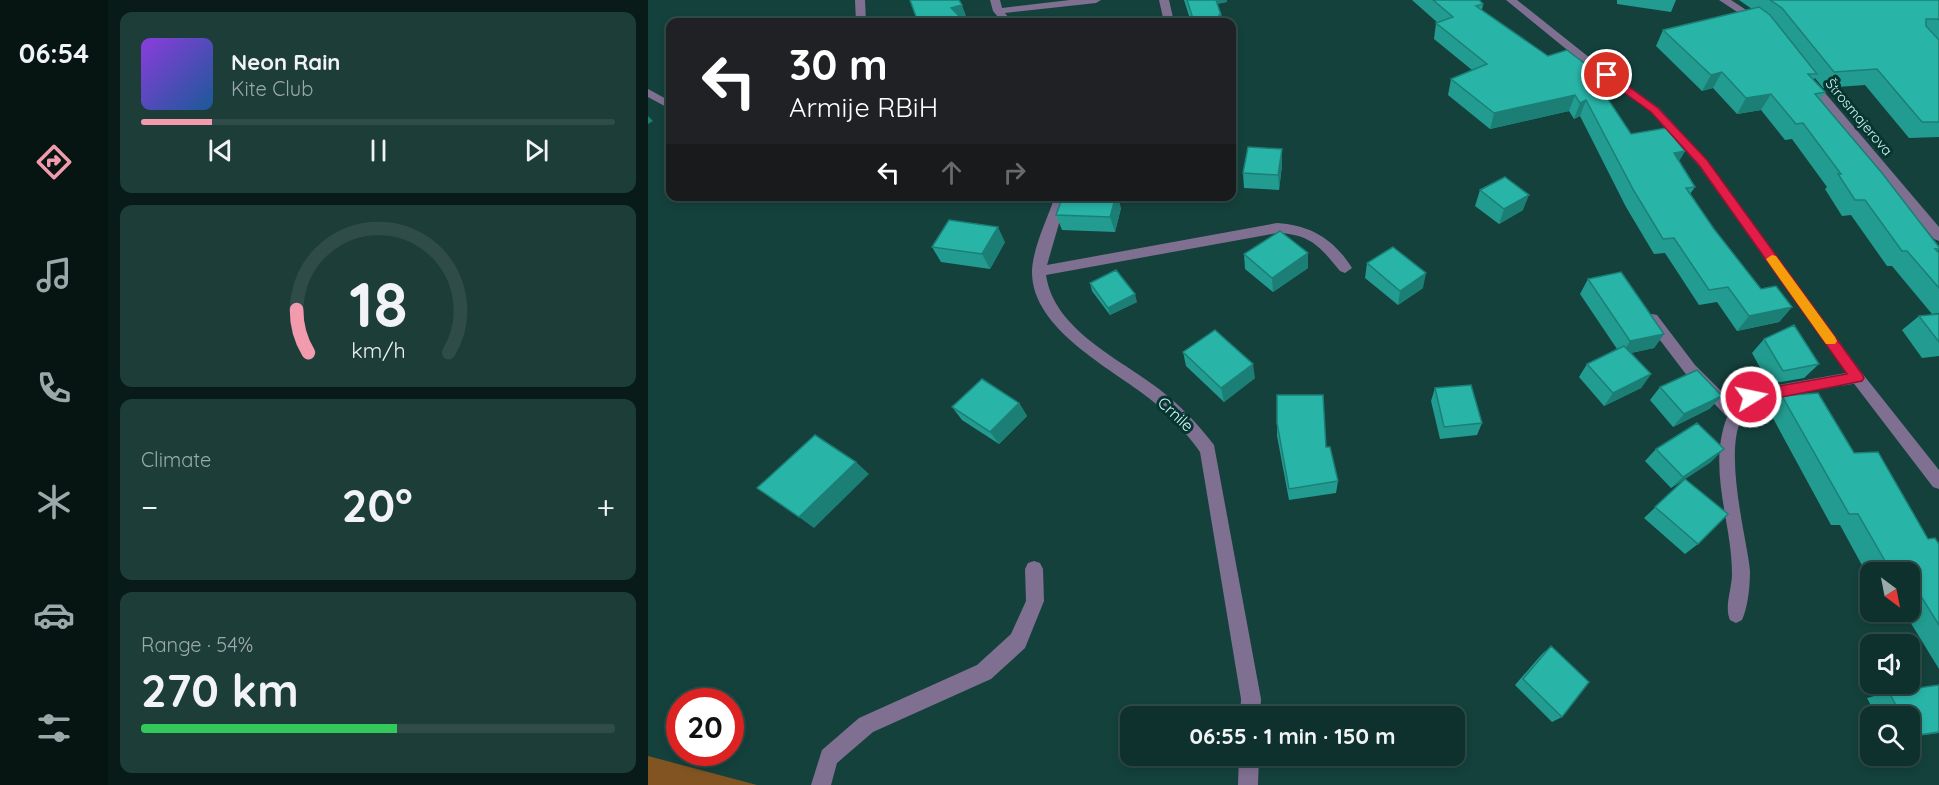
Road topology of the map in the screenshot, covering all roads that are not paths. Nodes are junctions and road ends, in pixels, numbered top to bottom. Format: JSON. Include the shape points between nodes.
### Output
{"nodes":[{"id":1,"x":860,"y":0,"type":"edge"},
{"id":2,"x":1096,"y":0,"type":"edge"},
{"id":3,"x":1164,"y":0,"type":"edge"},
{"id":4,"x":1511,"y":0,"type":"edge"},
{"id":5,"x":1724,"y":0,"type":"edge"},
{"id":6,"x":997,"y":5,"type":"edge"},
{"id":7,"x":861,"y":18,"type":"edge"},
{"id":8,"x":1168,"y":18,"type":"edge"},
{"id":9,"x":1767,"y":27,"type":"edge"},
{"id":10,"x":1801,"y":70,"type":"edge"},
{"id":11,"x":648,"y":92,"type":"edge"},
{"id":12,"x":666,"y":103,"type":"edge"},
{"id":13,"x":1060,"y":201,"type":"edge"},
{"id":14,"x":1939,"y":236,"type":"edge"},
{"id":15,"x":1345,"y":268,"type":"dead end"},
{"id":16,"x":1039,"y":271,"type":"junction"},
{"id":17,"x":1641,"y":303,"type":"edge"},
{"id":18,"x":1857,"y":378,"type":"junction"},
{"id":19,"x":1734,"y":414,"type":"junction"},
{"id":20,"x":1939,"y":482,"type":"edge"},
{"id":21,"x":1034,"y":569,"type":"dead end"},
{"id":22,"x":1736,"y":614,"type":"dead end"},
{"id":23,"x":1251,"y":706,"type":"edge"},
{"id":24,"x":1249,"y":766,"type":"edge"},
{"id":25,"x":821,"y":785,"type":"edge"},
{"id":26,"x":1248,"y":785,"type":"edge"}],
"edges":[{"from":1,"to":7,"type":"street"},
{"from":2,"to":6,"type":"street"},
{"from":3,"to":8,"type":"street"},
{"from":4,"to":18,"type":"street","via":[[1655,110],[1695,154]]},
{"from":5,"to":9,"type":"street"},
{"from":10,"to":14,"type":"street","name":"Štrosmajerova"},
{"from":11,"to":12,"type":"street"},
{"from":13,"to":16,"type":"street","name":"Crnile"},
{"from":15,"to":16,"type":"street","via":[[1304,229],[1277,228]]},
{"from":16,"to":23,"type":"street","name":"Crnile","via":[[1041,292],[1054,315],[1193,427],[1208,450]]},
{"from":17,"to":19,"type":"street","via":[[1690,369]]},
{"from":18,"to":19,"type":"street","via":[[1751,397]]},
{"from":18,"to":20,"type":"street"},
{"from":19,"to":22,"type":"street","via":[[1726,449],[1741,573]]},
{"from":21,"to":25,"type":"street","via":[[1035,602],[1018,641],[984,672],[866,725],[829,757]]},
{"from":24,"to":26,"type":"street"}]}
